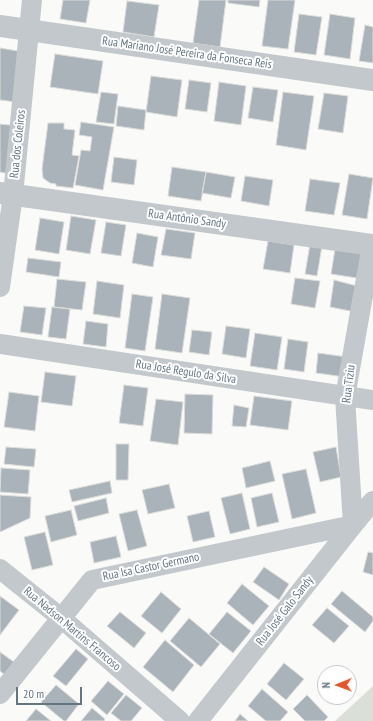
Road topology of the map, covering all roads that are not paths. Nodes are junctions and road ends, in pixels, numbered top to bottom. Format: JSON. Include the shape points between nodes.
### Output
{"nodes":[{"id":1,"x":32,"y":0,"type":"edge"},
{"id":2,"x":0,"y":26,"type":"edge"},
{"id":3,"x":29,"y":30,"type":"junction"},
{"id":4,"x":373,"y":80,"type":"edge"},
{"id":5,"x":7,"y":194,"type":"edge"},
{"id":6,"x":372,"y":245,"type":"edge"},
{"id":7,"x":0,"y":287,"type":"edge"},
{"id":8,"x":0,"y":344,"type":"edge"},
{"id":9,"x":345,"y":397,"type":"junction"},
{"id":10,"x":373,"y":400,"type":"edge"},
{"id":11,"x":373,"y":501,"type":"edge"},
{"id":12,"x":353,"y":525,"type":"junction"},
{"id":13,"x":0,"y":569,"type":"edge"},
{"id":14,"x":60,"y":618,"type":"junction"},
{"id":15,"x":0,"y":694,"type":"edge"},
{"id":16,"x":180,"y":721,"type":"edge"},
{"id":17,"x":198,"y":721,"type":"edge"}],
"edges":[{"from":1,"to":3,"type":"street","name":"Rua dos Coleiros"},
{"from":2,"to":3,"type":"street","name":"Rua Mariano José Pereira da Fonseca Reis"},
{"from":3,"to":4,"type":"street","name":"Rua Mariano José Pereira da Fonseca Reis"},
{"from":3,"to":5,"type":"street","name":"Rua dos Coleiros"},
{"from":5,"to":6,"type":"street","name":"Rua Antônio Sandy"},
{"from":5,"to":7,"type":"street","name":"Rua dos Coleiros"},
{"from":6,"to":9,"type":"street","name":"Rua Tiziu"},
{"from":8,"to":9,"type":"street","name":"Rua José Regulo da Silva"},
{"from":9,"to":10,"type":"street","name":"Rua José Regulo da Silva"},
{"from":9,"to":12,"type":"street","name":"Rua Tiziu"},
{"from":11,"to":12,"type":"street","name":"Rua José Galo Sandy"},
{"from":12,"to":14,"type":"street","name":"Rua Isa Castor Germano","via":[[92,580]]},
{"from":12,"to":17,"type":"street","name":"Rua José Galo Sandy"},
{"from":13,"to":14,"type":"street","name":"Rua Nadson Martins Francoso"},
{"from":14,"to":15,"type":"street","name":"Rua Isa Castor Germano"},
{"from":14,"to":16,"type":"street","name":"Rua Nadson Martins Francoso"}]}
